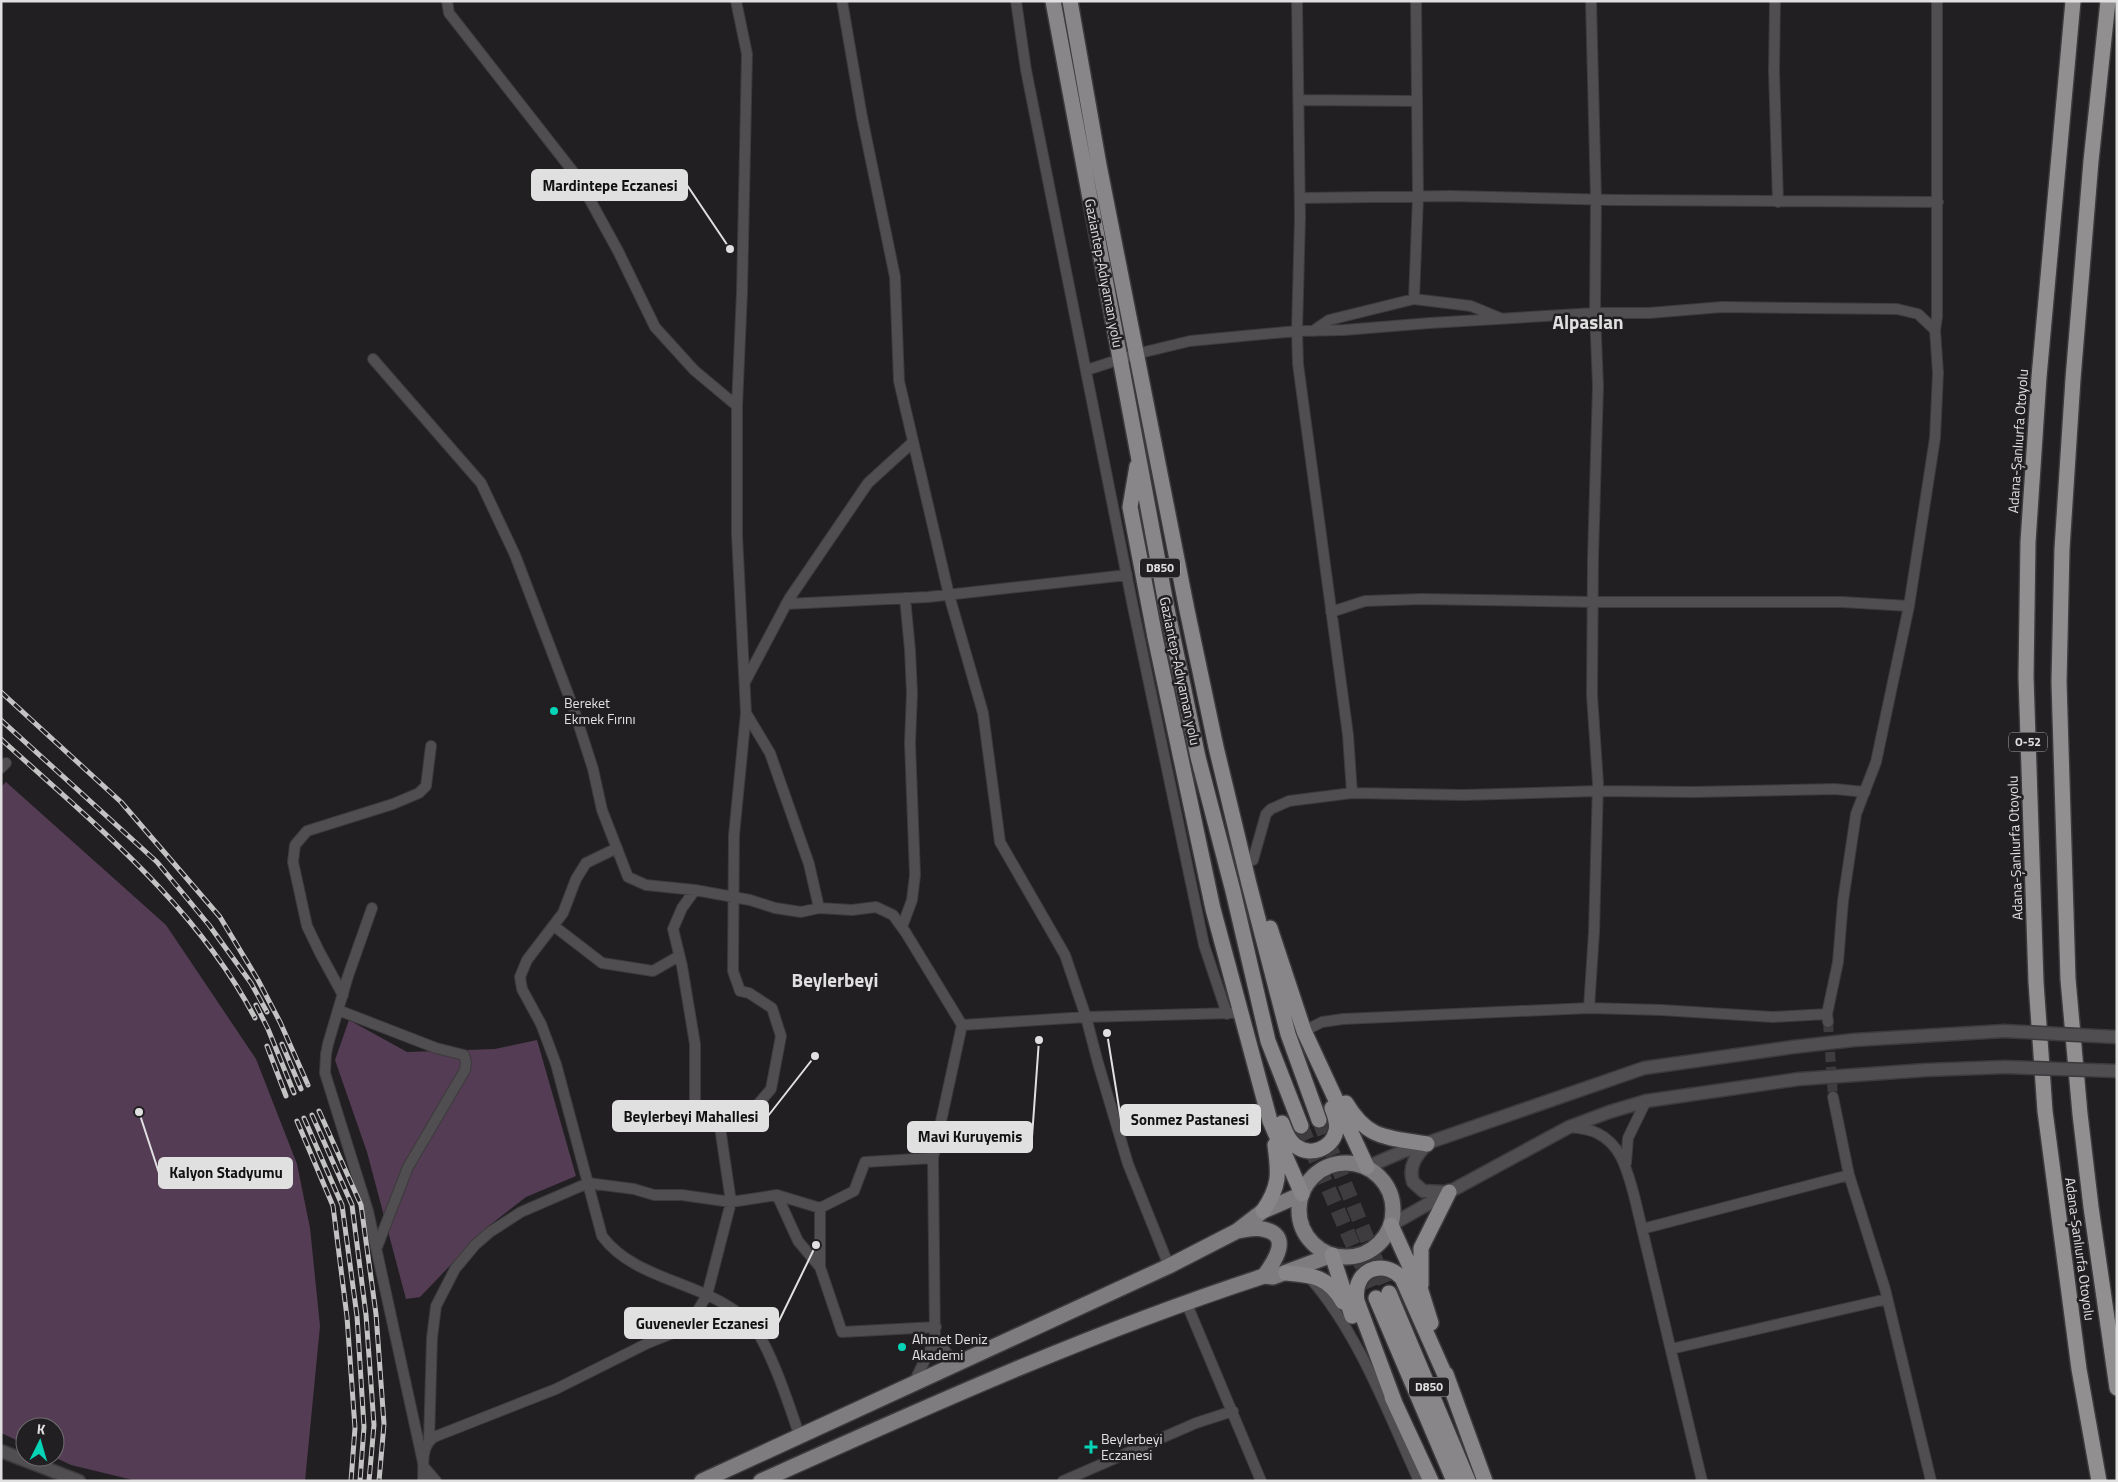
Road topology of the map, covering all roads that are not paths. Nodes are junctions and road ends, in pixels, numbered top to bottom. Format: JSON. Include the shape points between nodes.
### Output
{"nodes":[{"id":1,"x":447,"y":1,"type":"edge"},
{"id":2,"x":736,"y":1,"type":"edge"},
{"id":3,"x":842,"y":1,"type":"edge"},
{"id":4,"x":1016,"y":1,"type":"edge"},
{"id":5,"x":1053,"y":1,"type":"edge"},
{"id":6,"x":1070,"y":1,"type":"edge"},
{"id":7,"x":1297,"y":1,"type":"edge"},
{"id":8,"x":1416,"y":1,"type":"edge"},
{"id":9,"x":1591,"y":1,"type":"edge"},
{"id":10,"x":1775,"y":1,"type":"edge"},
{"id":11,"x":1937,"y":1,"type":"edge"},
{"id":12,"x":2072,"y":1,"type":"edge"},
{"id":13,"x":2108,"y":1,"type":"edge"},
{"id":14,"x":1299,"y":100,"type":"junction"},
{"id":15,"x":1417,"y":102,"type":"junction"},
{"id":16,"x":1418,"y":197,"type":"junction"},
{"id":17,"x":1300,"y":198,"type":"junction"},
{"id":18,"x":1596,"y":200,"type":"junction"},
{"id":19,"x":1778,"y":202,"type":"junction"},
{"id":20,"x":1938,"y":202,"type":"junction"},
{"id":21,"x":1414,"y":299,"type":"junction"},
{"id":22,"x":1595,"y":313,"type":"junction"},
{"id":23,"x":1503,"y":319,"type":"junction"},
{"id":24,"x":1935,"y":330,"type":"junction"},
{"id":25,"x":1297,"y":331,"type":"junction"},
{"id":26,"x":1313,"y":331,"type":"junction"},
{"id":27,"x":1136,"y":354,"type":"junction"},
{"id":28,"x":373,"y":359,"type":"dead end"},
{"id":29,"x":1120,"y":360,"type":"junction"},
{"id":30,"x":1087,"y":370,"type":"junction"},
{"id":31,"x":737,"y":406,"type":"junction"},
{"id":32,"x":912,"y":442,"type":"junction"},
{"id":33,"x":1154,"y":443,"type":"junction"},
{"id":34,"x":1139,"y":457,"type":"junction"},
{"id":35,"x":1127,"y":575,"type":"junction"},
{"id":36,"x":949,"y":595,"type":"junction"},
{"id":37,"x":905,"y":598,"type":"junction"},
{"id":38,"x":1593,"y":602,"type":"junction"},
{"id":39,"x":786,"y":604,"type":"junction"},
{"id":40,"x":1909,"y":606,"type":"junction"},
{"id":41,"x":1331,"y":612,"type":"junction"},
{"id":42,"x":745,"y":683,"type":"junction"},
{"id":43,"x":746,"y":713,"type":"junction"},
{"id":44,"x":431,"y":746,"type":"dead end"},
{"id":45,"x":1598,"y":791,"type":"junction"},
{"id":46,"x":1865,"y":792,"type":"junction"},
{"id":47,"x":1352,"y":793,"type":"junction"},
{"id":48,"x":617,"y":848,"type":"junction"},
{"id":49,"x":1253,"y":860,"type":"junction"},
{"id":50,"x":695,"y":890,"type":"junction"},
{"id":51,"x":733,"y":896,"type":"junction"},
{"id":52,"x":372,"y":908,"type":"dead end"},
{"id":53,"x":819,"y":908,"type":"junction"},
{"id":54,"x":554,"y":926,"type":"junction"},
{"id":55,"x":902,"y":927,"type":"junction"},
{"id":56,"x":680,"y":956,"type":"junction"},
{"id":57,"x":343,"y":995,"type":"junction"},
{"id":58,"x":1589,"y":1008,"type":"junction"},
{"id":59,"x":338,"y":1010,"type":"junction"},
{"id":60,"x":1234,"y":1013,"type":"junction"},
{"id":61,"x":1086,"y":1017,"type":"junction"},
{"id":62,"x":962,"y":1025,"type":"junction"},
{"id":63,"x":1304,"y":1031,"type":"junction"},
{"id":64,"x":2116,"y":1037,"type":"edge"},
{"id":65,"x":1249,"y":1043,"type":"junction"},
{"id":66,"x":1313,"y":1050,"type":"junction"},
{"id":67,"x":2117,"y":1071,"type":"edge"},
{"id":68,"x":1833,"y":1097,"type":"tunnel mouth"},
{"id":69,"x":1646,"y":1101,"type":"junction"},
{"id":70,"x":1319,"y":1120,"type":"tunnel mouth"},
{"id":71,"x":1270,"y":1121,"type":"junction"},
{"id":72,"x":1301,"y":1126,"type":"tunnel mouth"},
{"id":73,"x":720,"y":1127,"type":"junction"},
{"id":74,"x":1569,"y":1127,"type":"junction"},
{"id":75,"x":1427,"y":1144,"type":"junction"},
{"id":76,"x":933,"y":1158,"type":"junction"},
{"id":77,"x":1367,"y":1167,"type":"junction"},
{"id":78,"x":1626,"y":1169,"type":"junction"},
{"id":79,"x":1849,"y":1175,"type":"junction"},
{"id":80,"x":588,"y":1183,"type":"junction"},
{"id":81,"x":1448,"y":1192,"type":"junction"},
{"id":82,"x":1302,"y":1194,"type":"junction"},
{"id":83,"x":777,"y":1195,"type":"junction"},
{"id":84,"x":731,"y":1202,"type":"junction"},
{"id":85,"x":820,"y":1208,"type":"junction"},
{"id":86,"x":1263,"y":1211,"type":"junction"},
{"id":87,"x":1392,"y":1225,"type":"junction"},
{"id":88,"x":1642,"y":1230,"type":"junction"},
{"id":89,"x":1237,"y":1231,"type":"junction"},
{"id":90,"x":376,"y":1248,"type":"junction"},
{"id":91,"x":1332,"y":1255,"type":"junction"},
{"id":92,"x":1169,"y":1266,"type":"junction"},
{"id":93,"x":820,"y":1267,"type":"junction"},
{"id":94,"x":1286,"y":1273,"type":"junction"},
{"id":95,"x":1308,"y":1275,"type":"junction"},
{"id":96,"x":1264,"y":1276,"type":"junction"},
{"id":97,"x":1421,"y":1291,"type":"junction"},
{"id":98,"x":707,"y":1295,"type":"junction"},
{"id":99,"x":1887,"y":1299,"type":"junction"},
{"id":100,"x":1186,"y":1302,"type":"junction"},
{"id":101,"x":734,"y":1310,"type":"junction"},
{"id":102,"x":1353,"y":1320,"type":"junction"},
{"id":103,"x":688,"y":1327,"type":"junction"},
{"id":104,"x":936,"y":1327,"type":"junction"},
{"id":105,"x":935,"y":1340,"type":"junction"},
{"id":106,"x":1671,"y":1349,"type":"junction"},
{"id":107,"x":957,"y":1364,"type":"junction"},
{"id":108,"x":1449,"y":1384,"type":"junction"},
{"id":109,"x":913,"y":1385,"type":"junction"},
{"id":110,"x":2117,"y":1388,"type":"edge"},
{"id":111,"x":1396,"y":1406,"type":"junction"},
{"id":112,"x":1233,"y":1411,"type":"junction"},
{"id":113,"x":800,"y":1437,"type":"junction"},
{"id":114,"x":429,"y":1441,"type":"junction"},
{"id":115,"x":1,"y":1451,"type":"edge"},
{"id":116,"x":424,"y":1467,"type":"junction"},
{"id":117,"x":79,"y":1481,"type":"edge"},
{"id":118,"x":423,"y":1481,"type":"edge"},
{"id":119,"x":436,"y":1481,"type":"edge"},
{"id":120,"x":702,"y":1481,"type":"edge"},
{"id":121,"x":761,"y":1481,"type":"edge"},
{"id":122,"x":1063,"y":1481,"type":"edge"},
{"id":123,"x":1261,"y":1481,"type":"edge"},
{"id":124,"x":1419,"y":1481,"type":"edge"},
{"id":125,"x":1431,"y":1481,"type":"edge"},
{"id":126,"x":1454,"y":1481,"type":"edge"},
{"id":127,"x":1468,"y":1481,"type":"edge"},
{"id":128,"x":1485,"y":1481,"type":"edge"},
{"id":129,"x":1702,"y":1481,"type":"edge"},
{"id":130,"x":1932,"y":1481,"type":"edge"},
{"id":131,"x":2100,"y":1481,"type":"edge"}],
"edges":[{"from":1,"to":31,"type":"street","via":[[450,13],[578,178],[655,327],[694,370]]},
{"from":2,"to":31,"type":"street","via":[[746,54]]},
{"from":3,"to":32,"type":"street","via":[[895,277],[899,381]]},
{"from":4,"to":30,"type":"street","via":[[1026,70]]},
{"from":5,"to":29,"type":"highway","name":"Gaziantep-Adıyaman yolu","number":"D850"},
{"from":6,"to":27,"type":"highway","name":"Gaziantep-Adıyaman yolu","number":"D850"},
{"from":7,"to":14,"type":"street"},
{"from":8,"to":15,"type":"street"},
{"from":9,"to":18,"type":"street"},
{"from":10,"to":19,"type":"street"},
{"from":11,"to":20,"type":"street"},
{"from":12,"to":131,"type":"highway","name":"Adana-Şanlıurfa Otoyolu","number":"O-52","via":[[2033,464],[2028,542],[2026,686],[2036,982],[2045,1111],[2079,1369]]},
{"from":13,"to":110,"type":"highway","name":"Adana-Şanlıurfa Otoyolu","number":"O-52","via":[[2073,379],[2062,549],[2059,682],[2068,979],[2089,1188]]},
{"from":14,"to":15,"type":"street"},
{"from":14,"to":17,"type":"street"},
{"from":15,"to":16,"type":"street"},
{"from":16,"to":17,"type":"street"},
{"from":16,"to":18,"type":"street"},
{"from":16,"to":21,"type":"street"},
{"from":17,"to":25,"type":"street"},
{"from":18,"to":19,"type":"street"},
{"from":18,"to":22,"type":"street"},
{"from":19,"to":20,"type":"street"},
{"from":20,"to":24,"type":"street"},
{"from":21,"to":23,"type":"street","via":[[1471,306]]},
{"from":21,"to":26,"type":"street","via":[[1329,320]]},
{"from":22,"to":23,"type":"street"},
{"from":22,"to":24,"type":"street","via":[[1722,308],[1897,309],[1918,314]]},
{"from":22,"to":38,"type":"street","via":[[1598,386]]},
{"from":23,"to":26,"type":"street"},
{"from":24,"to":40,"type":"street","via":[[1938,373],[1935,438]]},
{"from":25,"to":26,"type":"street"},
{"from":25,"to":27,"type":"street","via":[[1190,341]]},
{"from":25,"to":41,"type":"street","via":[[1298,364]]},
{"from":27,"to":29,"type":"street"},
{"from":27,"to":33,"type":"highway","name":"Gaziantep-Adıyaman yolu","number":"D850"},
{"from":28,"to":48,"type":"street","via":[[481,483],[515,555],[573,707],[602,810]]},
{"from":29,"to":30,"type":"street"},
{"from":29,"to":34,"type":"highway","name":"Gaziantep-Adıyaman yolu","number":"D850"},
{"from":30,"to":35,"type":"street"},
{"from":31,"to":42,"type":"street","via":[[737,535]]},
{"from":32,"to":36,"type":"street"},
{"from":32,"to":39,"type":"street","via":[[868,482]]},
{"from":33,"to":49,"type":"highway","via":[[1170,471],[1215,697]]},
{"from":33,"to":70,"type":"highway","name":"Gaziantep-Adıyaman yolu","number":"D850","via":[[1196,656],[1249,884],[1288,1034]]},
{"from":34,"to":60,"type":"highway","via":[[1130,507]]},
{"from":34,"to":72,"type":"highway","name":"Gaziantep-Adıyaman yolu","number":"D850","via":[[1198,756],[1268,1041]]},
{"from":35,"to":36,"type":"street"},
{"from":35,"to":60,"type":"street","via":[[1204,945]]},
{"from":36,"to":37,"type":"street"},
{"from":36,"to":61,"type":"street","via":[[983,713],[1000,842],[1065,955]]},
{"from":37,"to":39,"type":"street"},
{"from":37,"to":55,"type":"street","via":[[911,658],[910,743],[915,874],[912,900]]},
{"from":38,"to":40,"type":"street","via":[[1832,602]]},
{"from":38,"to":41,"type":"street","via":[[1365,601]]},
{"from":38,"to":45,"type":"street","via":[[1592,695]]},
{"from":39,"to":42,"type":"street"},
{"from":40,"to":46,"type":"street","via":[[1876,762]]},
{"from":41,"to":47,"type":"street","via":[[1348,735]]},
{"from":42,"to":43,"type":"street"},
{"from":43,"to":51,"type":"street","via":[[734,835]]},
{"from":43,"to":53,"type":"street","via":[[770,753],[809,864]]},
{"from":44,"to":57,"type":"street","via":[[426,786],[420,793],[307,831],[295,845],[293,862],[308,926]]},
{"from":45,"to":46,"type":"street","via":[[1835,789]]},
{"from":45,"to":47,"type":"street","via":[[1464,795]]},
{"from":45,"to":58,"type":"street"},
{"from":46,"to":58,"type":"street","via":[[1856,814],[1828,1018]]},
{"from":47,"to":49,"type":"street","via":[[1289,801],[1271,809],[1266,814]]},
{"from":48,"to":50,"type":"street","via":[[628,877],[646,885]]},
{"from":48,"to":54,"type":"street","via":[[586,863]]},
{"from":49,"to":63,"type":"highway","via":[[1266,916]]},
{"from":50,"to":51,"type":"street"},
{"from":50,"to":56,"type":"street","via":[[673,929]]},
{"from":51,"to":53,"type":"street","via":[[801,912]]},
{"from":51,"to":73,"type":"street","via":[[733,971],[737,985],[740,991],[772,1008],[781,1036],[771,1089],[741,1124]]},
{"from":52,"to":57,"type":"street"},
{"from":53,"to":55,"type":"street","via":[[852,910],[876,907],[893,915]]},
{"from":54,"to":56,"type":"street","via":[[602,963],[653,971]]},
{"from":54,"to":80,"type":"street","via":[[527,960],[520,977],[522,989],[541,1024],[556,1064]]},
{"from":55,"to":62,"type":"street"},
{"from":56,"to":73,"type":"street","via":[[695,1044],[696,1113]]},
{"from":57,"to":59,"type":"street"},
{"from":58,"to":63,"type":"street","via":[[1343,1019],[1322,1022]]},
{"from":59,"to":90,"type":"street","via":[[326,1054],[325,1073],[354,1163]]},
{"from":59,"to":90,"type":"street","via":[[436,1048],[460,1052],[466,1062],[465,1070],[408,1167]]},
{"from":60,"to":61,"type":"street"},
{"from":60,"to":65,"type":"highway"},
{"from":61,"to":62,"type":"street"},
{"from":61,"to":92,"type":"street","via":[[1128,1164]]},
{"from":62,"to":76,"type":"street"},
{"from":63,"to":65,"type":"highway","via":[[1337,1125],[1333,1139],[1316,1151],[1302,1149],[1290,1141]]},
{"from":63,"to":66,"type":"highway"},
{"from":64,"to":75,"type":"street","bridge":true,"via":[[2004,1031],[1846,1041],[1644,1068]]},
{"from":65,"to":71,"type":"highway"},
{"from":66,"to":75,"type":"highway","via":[[1356,1119],[1371,1132]]},
{"from":66,"to":77,"type":"highway"},
{"from":67,"to":69,"type":"street","bridge":true,"via":[[2005,1066],[1926,1070],[1799,1079]]},
{"from":68,"to":79,"type":"street"},
{"from":69,"to":74,"type":"street"},
{"from":69,"to":78,"type":"street","via":[[1628,1138]]},
{"from":71,"to":82,"type":"highway"},
{"from":71,"to":86,"type":"highway","via":[[1278,1167],[1277,1186]]},
{"from":73,"to":84,"type":"street"},
{"from":74,"to":78,"type":"street","via":[[1597,1133],[1620,1152]]},
{"from":74,"to":81,"type":"street"},
{"from":75,"to":77,"type":"street"},
{"from":75,"to":81,"type":"street","via":[[1416,1155],[1411,1167],[1412,1182],[1423,1191]]},
{"from":76,"to":85,"type":"street","via":[[865,1162],[854,1191]]},
{"from":76,"to":104,"type":"street"},
{"from":77,"to":82,"type":"main road","via":[[1348,1163],[1329,1166],[1312,1177]]},
{"from":77,"to":87,"type":"main road","via":[[1385,1182],[1390,1192],[1394,1208]]},
{"from":78,"to":88,"type":"street"},
{"from":79,"to":88,"type":"street"},
{"from":79,"to":99,"type":"street"},
{"from":80,"to":84,"type":"street","via":[[654,1195],[682,1195]]},
{"from":80,"to":98,"type":"street","via":[[602,1236],[610,1248],[627,1261]]},
{"from":80,"to":114,"type":"street","via":[[521,1212],[490,1232],[475,1245],[446,1283],[436,1306],[433,1330]]},
{"from":81,"to":87,"type":"street"},
{"from":81,"to":97,"type":"highway","via":[[1421,1248]]},
{"from":82,"to":86,"type":"main road"},
{"from":82,"to":91,"type":"main road","via":[[1299,1212],[1304,1230],[1315,1246]]},
{"from":83,"to":84,"type":"street"},
{"from":83,"to":85,"type":"street"},
{"from":83,"to":93,"type":"street","via":[[798,1241]]},
{"from":84,"to":98,"type":"street"},
{"from":85,"to":93,"type":"street"},
{"from":86,"to":89,"type":"main road"},
{"from":87,"to":91,"type":"main road","via":[[1381,1242],[1364,1254],[1349,1257]]},
{"from":87,"to":97,"type":"highway"},
{"from":88,"to":106,"type":"street"},
{"from":89,"to":92,"type":"main road"},
{"from":89,"to":96,"type":"main road","via":[[1260,1228],[1277,1238],[1280,1249],[1277,1259]]},
{"from":90,"to":116,"type":"street"},
{"from":91,"to":94,"type":"main road"},
{"from":91,"to":102,"type":"highway"},
{"from":92,"to":107,"type":"main road"},
{"from":93,"to":104,"type":"street","via":[[842,1332]]},
{"from":94,"to":95,"type":"highway"},
{"from":94,"to":96,"type":"main road"},
{"from":95,"to":102,"type":"highway","via":[[1324,1280],[1332,1287]]},
{"from":95,"to":124,"type":"street","via":[[1328,1298],[1351,1336]]},
{"from":96,"to":100,"type":"main road"},
{"from":97,"to":108,"type":"highway"},
{"from":98,"to":101,"type":"street"},
{"from":98,"to":103,"type":"street"},
{"from":99,"to":106,"type":"street"},
{"from":99,"to":130,"type":"street"},
{"from":100,"to":112,"type":"street"},
{"from":100,"to":121,"type":"main road","via":[[922,1409]]},
{"from":101,"to":103,"type":"street"},
{"from":101,"to":113,"type":"street","via":[[752,1323],[769,1355]]},
{"from":102,"to":111,"type":"highway"},
{"from":103,"to":114,"type":"street","via":[[648,1343],[556,1389]]},
{"from":104,"to":105,"type":"street"},
{"from":105,"to":107,"type":"street"},
{"from":105,"to":109,"type":"street"},
{"from":106,"to":129,"type":"street"},
{"from":107,"to":109,"type":"main road"},
{"from":108,"to":111,"type":"highway","via":[[1402,1278],[1388,1269],[1372,1270],[1360,1279],[1357,1301]]},
{"from":108,"to":128,"type":"highway"},
{"from":109,"to":113,"type":"main road"},
{"from":111,"to":125,"type":"highway"},
{"from":112,"to":122,"type":"street","via":[[1196,1423]]},
{"from":112,"to":123,"type":"street"},
{"from":113,"to":120,"type":"main road"},
{"from":114,"to":116,"type":"street"},
{"from":115,"to":117,"type":"street"},
{"from":116,"to":118,"type":"street"},
{"from":116,"to":119,"type":"street"},
{"from":126,"to":127,"type":"highway","number":"D850","via":[[1382,1296]]}]}
